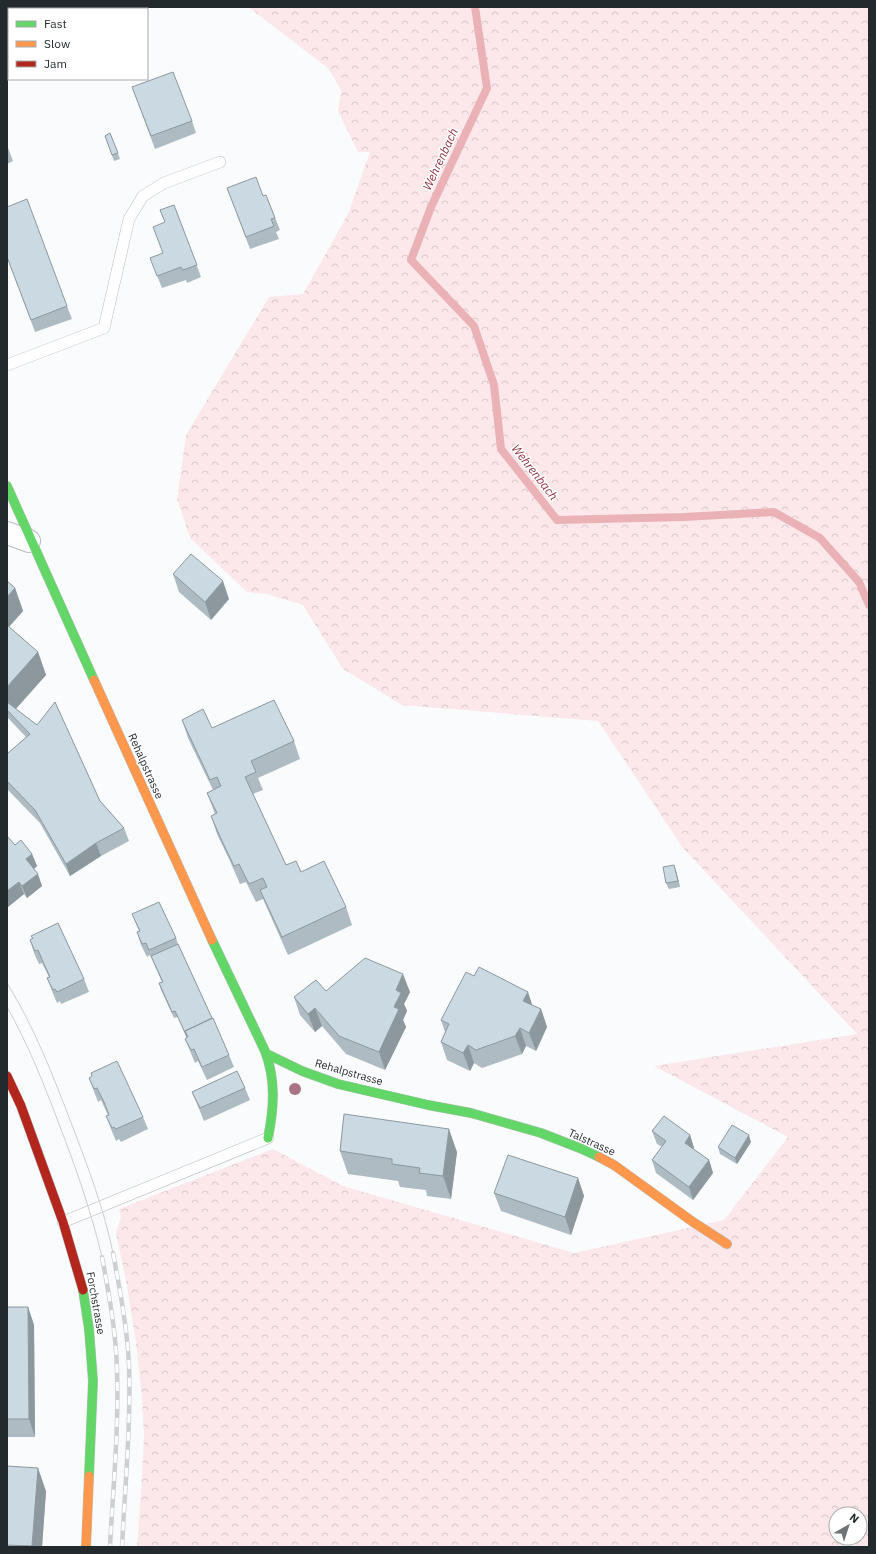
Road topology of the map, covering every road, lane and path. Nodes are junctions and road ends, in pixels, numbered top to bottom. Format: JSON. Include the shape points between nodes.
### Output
{"nodes":[{"id":1,"x":220,"y":162,"type":"dead end"},
{"id":2,"x":7,"y":365,"type":"edge"},
{"id":3,"x":7,"y":486,"type":"edge"},
{"id":4,"x":7,"y":533,"type":"edge"},
{"id":5,"x":29,"y":541,"type":"junction"},
{"id":6,"x":267,"y":1054,"type":"junction"},
{"id":7,"x":7,"y":1076,"type":"edge"},
{"id":8,"x":428,"y":1105,"type":"joint"},
{"id":9,"x":268,"y":1138,"type":"joint"},
{"id":10,"x":63,"y":1222,"type":"junction"},
{"id":11,"x":727,"y":1244,"type":"dead end"},
{"id":12,"x":86,"y":1547,"type":"edge"}],
"edges":[{"from":1,"to":2,"type":"lane","via":[[164,183],[143,196],[129,219],[104,328]]},
{"from":3,"to":5,"type":"street","name":"Rehalpstrasse"},
{"from":4,"to":5,"type":"street"},
{"from":5,"to":6,"type":"street","name":"Rehalpstrasse","via":[[205,927]]},
{"from":6,"to":8,"type":"street","name":"Rehalpstrasse","via":[[320,1078]]},
{"from":6,"to":9,"type":"street","name":"Rehalpstrasse","via":[[274,1095],[273,1117]]},
{"from":7,"to":10,"type":"street","name":"Forchstrasse","via":[[21,1106]]},
{"from":8,"to":11,"type":"street","name":"Talstrasse","via":[[471,1113],[540,1133],[582,1150],[614,1165]]},
{"from":9,"to":10,"type":"lane"},
{"from":10,"to":12,"type":"street","name":"Forchstrasse","via":[[84,1294],[93,1362]]}]}
